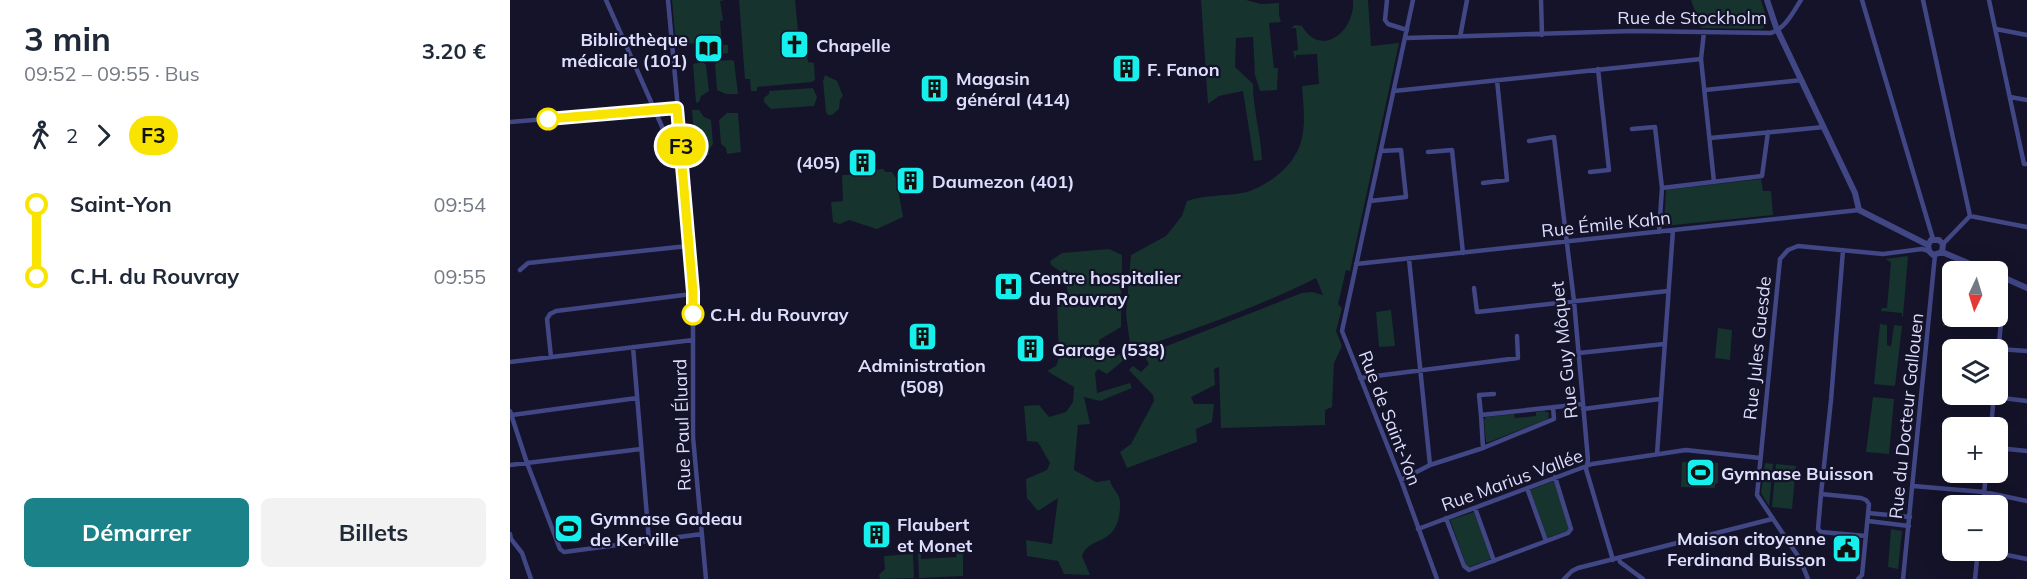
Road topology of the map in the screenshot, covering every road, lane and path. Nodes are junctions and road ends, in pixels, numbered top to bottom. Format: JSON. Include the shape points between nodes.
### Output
{"nodes":[{"id":1,"x":606,"y":0,"type":"edge"},
{"id":2,"x":668,"y":0,"type":"edge"},
{"id":3,"x":1387,"y":0,"type":"edge"},
{"id":4,"x":1413,"y":0,"type":"edge"},
{"id":5,"x":1467,"y":0,"type":"edge"},
{"id":6,"x":1541,"y":0,"type":"edge"},
{"id":7,"x":1767,"y":0,"type":"edge"},
{"id":8,"x":1801,"y":0,"type":"edge"},
{"id":9,"x":1862,"y":0,"type":"edge"},
{"id":10,"x":1923,"y":0,"type":"edge"},
{"id":11,"x":1989,"y":0,"type":"edge"},
{"id":12,"x":1996,"y":29,"type":"junction"},
{"id":13,"x":1407,"y":30,"type":"junction"},
{"id":14,"x":1778,"y":30,"type":"junction"},
{"id":15,"x":1704,"y":32,"type":"junction"},
{"id":16,"x":1542,"y":35,"type":"junction"},
{"id":17,"x":2027,"y":35,"type":"edge"},
{"id":18,"x":1460,"y":37,"type":"junction"},
{"id":19,"x":1406,"y":38,"type":"junction"},
{"id":20,"x":1701,"y":59,"type":"junction"},
{"id":21,"x":1598,"y":69,"type":"junction"},
{"id":22,"x":1497,"y":80,"type":"junction"},
{"id":23,"x":1802,"y":80,"type":"junction"},
{"id":24,"x":1705,"y":90,"type":"junction"},
{"id":25,"x":1394,"y":91,"type":"junction"},
{"id":26,"x":2010,"y":97,"type":"junction"},
{"id":27,"x":2027,"y":100,"type":"edge"},
{"id":28,"x":677,"y":108,"type":"junction"},
{"id":29,"x":654,"y":110,"type":"junction"},
{"id":30,"x":510,"y":122,"type":"edge"},
{"id":31,"x":1824,"y":127,"type":"junction"},
{"id":32,"x":1632,"y":129,"type":"dead end"},
{"id":33,"x":1768,"y":132,"type":"junction"},
{"id":34,"x":1710,"y":138,"type":"junction"},
{"id":35,"x":1529,"y":141,"type":"dead end"},
{"id":36,"x":680,"y":143,"type":"junction"},
{"id":37,"x":1381,"y":151,"type":"junction"},
{"id":38,"x":679,"y":152,"type":"junction"},
{"id":39,"x":1428,"y":152,"type":"dead end"},
{"id":40,"x":2027,"y":164,"type":"edge"},
{"id":41,"x":1590,"y":172,"type":"dead end"},
{"id":42,"x":1713,"y":182,"type":"junction"},
{"id":43,"x":1483,"y":183,"type":"dead end"},
{"id":44,"x":1662,"y":188,"type":"junction"},
{"id":45,"x":1370,"y":201,"type":"junction"},
{"id":46,"x":1859,"y":210,"type":"junction"},
{"id":47,"x":1970,"y":216,"type":"junction"},
{"id":48,"x":2027,"y":227,"type":"edge"},
{"id":49,"x":1673,"y":230,"type":"junction"},
{"id":50,"x":1659,"y":232,"type":"junction"},
{"id":51,"x":1933,"y":239,"type":"junction"},
{"id":52,"x":1567,"y":242,"type":"junction"},
{"id":53,"x":1943,"y":244,"type":"junction"},
{"id":54,"x":687,"y":246,"type":"junction"},
{"id":55,"x":1928,"y":248,"type":"junction"},
{"id":56,"x":1843,"y":250,"type":"junction"},
{"id":57,"x":1463,"y":253,"type":"junction"},
{"id":58,"x":1939,"y":253,"type":"junction"},
{"id":59,"x":1409,"y":259,"type":"junction"},
{"id":60,"x":1960,"y":261,"type":"edge"},
{"id":61,"x":1356,"y":264,"type":"junction"},
{"id":62,"x":520,"y":270,"type":"dead end"},
{"id":63,"x":2008,"y":280,"type":"edge"},
{"id":64,"x":1474,"y":288,"type":"dead end"},
{"id":65,"x":2027,"y":288,"type":"edge"},
{"id":66,"x":1668,"y":291,"type":"junction"},
{"id":67,"x":692,"y":294,"type":"junction"},
{"id":68,"x":1574,"y":301,"type":"junction"},
{"id":69,"x":1517,"y":336,"type":"dead end"},
{"id":70,"x":693,"y":340,"type":"junction"},
{"id":71,"x":1664,"y":344,"type":"junction"},
{"id":72,"x":633,"y":347,"type":"junction"},
{"id":73,"x":2008,"y":349,"type":"edge"},
{"id":74,"x":2027,"y":351,"type":"edge"},
{"id":75,"x":1579,"y":353,"type":"junction"},
{"id":76,"x":551,"y":357,"type":"junction"},
{"id":77,"x":510,"y":362,"type":"edge"},
{"id":78,"x":1421,"y":370,"type":"junction"},
{"id":79,"x":1360,"y":378,"type":"junction"},
{"id":80,"x":1494,"y":394,"type":"dead end"},
{"id":81,"x":637,"y":398,"type":"junction"},
{"id":82,"x":2008,"y":398,"type":"edge"},
{"id":83,"x":1660,"y":399,"type":"junction"},
{"id":84,"x":2027,"y":400,"type":"edge"},
{"id":85,"x":1553,"y":407,"type":"junction"},
{"id":86,"x":1583,"y":407,"type":"junction"},
{"id":87,"x":511,"y":413,"type":"edge"},
{"id":88,"x":1481,"y":415,"type":"junction"},
{"id":89,"x":1483,"y":448,"type":"junction"},
{"id":90,"x":641,"y":449,"type":"junction"},
{"id":91,"x":2008,"y":449,"type":"edge"},
{"id":92,"x":2027,"y":451,"type":"edge"},
{"id":93,"x":1657,"y":454,"type":"junction"},
{"id":94,"x":1760,"y":458,"type":"junction"},
{"id":95,"x":527,"y":463,"type":"junction"},
{"id":96,"x":510,"y":465,"type":"edge"},
{"id":97,"x":1430,"y":465,"type":"junction"},
{"id":98,"x":1587,"y":465,"type":"junction"},
{"id":99,"x":1555,"y":477,"type":"junction"},
{"id":100,"x":1401,"y":480,"type":"junction"},
{"id":101,"x":1985,"y":483,"type":"edge"},
{"id":102,"x":1913,"y":486,"type":"junction"},
{"id":103,"x":1527,"y":488,"type":"junction"},
{"id":104,"x":1984,"y":492,"type":"junction"},
{"id":105,"x":1821,"y":494,"type":"junction"},
{"id":106,"x":1984,"y":495,"type":"edge"},
{"id":107,"x":2027,"y":501,"type":"edge"},
{"id":108,"x":1475,"y":508,"type":"junction"},
{"id":109,"x":1868,"y":513,"type":"junction"},
{"id":110,"x":1910,"y":517,"type":"junction"},
{"id":111,"x":1446,"y":518,"type":"junction"},
{"id":112,"x":1772,"y":519,"type":"junction"},
{"id":113,"x":1868,"y":521,"type":"junction"},
{"id":114,"x":1909,"y":526,"type":"junction"},
{"id":115,"x":1418,"y":529,"type":"junction"},
{"id":116,"x":510,"y":534,"type":"edge"},
{"id":117,"x":702,"y":534,"type":"junction"},
{"id":118,"x":1866,"y":536,"type":"junction"},
{"id":119,"x":649,"y":541,"type":"junction"},
{"id":120,"x":1546,"y":541,"type":"junction"},
{"id":121,"x":2008,"y":555,"type":"edge"},
{"id":122,"x":1616,"y":559,"type":"junction"},
{"id":123,"x":2027,"y":559,"type":"edge"},
{"id":124,"x":1494,"y":561,"type":"junction"},
{"id":125,"x":1978,"y":561,"type":"edge"},
{"id":126,"x":531,"y":579,"type":"edge"},
{"id":127,"x":706,"y":579,"type":"edge"},
{"id":128,"x":1437,"y":579,"type":"edge"},
{"id":129,"x":1564,"y":579,"type":"edge"},
{"id":130,"x":1643,"y":579,"type":"edge"},
{"id":131,"x":1809,"y":579,"type":"edge"},
{"id":132,"x":1858,"y":579,"type":"edge"},
{"id":133,"x":1903,"y":579,"type":"edge"},
{"id":134,"x":1975,"y":579,"type":"edge"}],
"edges":[{"from":1,"to":29,"type":"street"},
{"from":2,"to":28,"type":"street"},
{"from":3,"to":13,"type":"street","via":[[1385,20]]},
{"from":4,"to":13,"type":"street"},
{"from":5,"to":18,"type":"street"},
{"from":6,"to":16,"type":"street"},
{"from":7,"to":14,"type":"street"},
{"from":8,"to":14,"type":"street"},
{"from":9,"to":51,"type":"street"},
{"from":10,"to":47,"type":"street"},
{"from":11,"to":12,"type":"street"},
{"from":12,"to":17,"type":"street"},
{"from":12,"to":26,"type":"street"},
{"from":13,"to":19,"type":"street"},
{"from":14,"to":15,"type":"street","name":"Rue de Stockholm"},
{"from":14,"to":23,"type":"street","name":"Rue de Stockholm"},
{"from":15,"to":16,"type":"street","name":"Rue de Stockholm"},
{"from":15,"to":20,"type":"street"},
{"from":16,"to":18,"type":"street","name":"Rue de Stockholm"},
{"from":18,"to":19,"type":"street","name":"Rue de Stockholm"},
{"from":19,"to":25,"type":"street","name":"Rue de Saint-Yon"},
{"from":20,"to":21,"type":"street"},
{"from":20,"to":24,"type":"street"},
{"from":21,"to":22,"type":"street"},
{"from":21,"to":41,"type":"street","via":[[1610,170]]},
{"from":22,"to":25,"type":"street"},
{"from":22,"to":43,"type":"street","via":[[1507,180]]},
{"from":23,"to":24,"type":"street"},
{"from":23,"to":31,"type":"street","name":"Rue de Stockholm"},
{"from":24,"to":34,"type":"street"},
{"from":25,"to":37,"type":"street","name":"Rue de Saint-Yon"},
{"from":26,"to":27,"type":"street"},
{"from":26,"to":40,"type":"street"},
{"from":28,"to":29,"type":"street"},
{"from":28,"to":36,"type":"street"},
{"from":29,"to":30,"type":"street"},
{"from":29,"to":38,"type":"street","via":[[671,147]]},
{"from":31,"to":33,"type":"street"},
{"from":31,"to":46,"type":"street","name":"Rue de Stockholm"},
{"from":32,"to":44,"type":"street","via":[[1655,127]]},
{"from":33,"to":34,"type":"street"},
{"from":33,"to":42,"type":"street","via":[[1762,176]]},
{"from":34,"to":42,"type":"street"},
{"from":35,"to":52,"type":"street","name":"Rue Guy Môquet","via":[[1554,137]]},
{"from":36,"to":38,"type":"street"},
{"from":36,"to":54,"type":"street"},
{"from":37,"to":45,"type":"street","name":"Rue de Saint-Yon"},
{"from":37,"to":45,"type":"street","via":[[1401,150],[1406,197]]},
{"from":38,"to":54,"type":"street"},
{"from":39,"to":57,"type":"street","via":[[1452,150]]},
{"from":42,"to":44,"type":"street"},
{"from":44,"to":50,"type":"street"},
{"from":45,"to":61,"type":"street","name":"Rue de Saint-Yon"},
{"from":46,"to":49,"type":"street","name":"Rue Émile Kahn"},
{"from":46,"to":55,"type":"street"},
{"from":47,"to":48,"type":"street"},
{"from":47,"to":53,"type":"street"},
{"from":49,"to":50,"type":"street","name":"Rue Émile Kahn"},
{"from":49,"to":66,"type":"street"},
{"from":50,"to":52,"type":"street","name":"Rue Émile Kahn"},
{"from":51,"to":53,"type":"street"},
{"from":51,"to":55,"type":"street"},
{"from":52,"to":57,"type":"street","name":"Rue Émile Kahn"},
{"from":52,"to":68,"type":"street","name":"Rue Guy Môquet"},
{"from":53,"to":58,"type":"street"},
{"from":54,"to":62,"type":"street","via":[[528,263]]},
{"from":54,"to":67,"type":"street"},
{"from":54,"to":67,"type":"street","name":"Rue Paul Éluard"},
{"from":55,"to":56,"type":"street","name":"Rue Jules Guesde","via":[[1883,254]]},
{"from":55,"to":58,"type":"street"},
{"from":56,"to":94,"type":"street","name":"Rue Jules Guesde","via":[[1798,246],[1780,259]]},
{"from":56,"to":105,"type":"street"},
{"from":57,"to":59,"type":"street","name":"Rue Émile Kahn"},
{"from":58,"to":60,"type":"street"},
{"from":58,"to":102,"type":"street","name":"Rue du Docteur Gallouen"},
{"from":59,"to":61,"type":"street","name":"Rue Émile Kahn"},
{"from":59,"to":78,"type":"street"},
{"from":61,"to":79,"type":"street","name":"Rue de Saint-Yon","via":[[1342,331]]},
{"from":63,"to":65,"type":"street"},
{"from":64,"to":68,"type":"street","via":[[1477,312]]},
{"from":66,"to":68,"type":"street"},
{"from":66,"to":71,"type":"street"},
{"from":67,"to":70,"type":"street","name":"Rue Paul Éluard"},
{"from":67,"to":76,"type":"street","via":[[556,310],[547,319]]},
{"from":68,"to":75,"type":"street","name":"Rue Guy Môquet"},
{"from":69,"to":78,"type":"street","via":[[1518,358]]},
{"from":70,"to":72,"type":"street"},
{"from":70,"to":117,"type":"street","name":"Rue Paul Éluard","via":[[693,437]]},
{"from":71,"to":75,"type":"street"},
{"from":71,"to":83,"type":"street"},
{"from":72,"to":76,"type":"street"},
{"from":72,"to":81,"type":"street"},
{"from":73,"to":74,"type":"street"},
{"from":75,"to":86,"type":"street","name":"Rue Guy Môquet"},
{"from":76,"to":77,"type":"street"},
{"from":78,"to":79,"type":"street"},
{"from":78,"to":97,"type":"street"},
{"from":79,"to":100,"type":"street","name":"Rue de Saint-Yon"},
{"from":80,"to":88,"type":"street","via":[[1479,395]]},
{"from":81,"to":87,"type":"street"},
{"from":81,"to":90,"type":"street"},
{"from":82,"to":84,"type":"street"},
{"from":83,"to":86,"type":"street"},
{"from":83,"to":93,"type":"street"},
{"from":85,"to":86,"type":"street"},
{"from":85,"to":88,"type":"street"},
{"from":85,"to":89,"type":"street","via":[[1554,419]]},
{"from":86,"to":98,"type":"street","name":"Rue Guy Môquet"},
{"from":87,"to":95,"type":"street"},
{"from":88,"to":89,"type":"street"},
{"from":89,"to":97,"type":"street"},
{"from":90,"to":95,"type":"street"},
{"from":90,"to":119,"type":"street"},
{"from":91,"to":92,"type":"street"},
{"from":93,"to":94,"type":"street","name":"Rue Marius Vallée","via":[[1686,450]]},
{"from":93,"to":98,"type":"street","name":"Rue Marius Vallée"},
{"from":94,"to":112,"type":"street","name":"Rue Jules Guesde","via":[[1757,495]]},
{"from":95,"to":96,"type":"street"},
{"from":95,"to":119,"type":"street","via":[[564,552]]},
{"from":97,"to":100,"type":"street"},
{"from":98,"to":99,"type":"street","name":"Rue Marius Vallée"},
{"from":98,"to":122,"type":"street","name":"Rue Guy Môquet"},
{"from":99,"to":103,"type":"street","name":"Rue Marius Vallée"},
{"from":99,"to":120,"type":"street","via":[[1571,529]]},
{"from":100,"to":115,"type":"street","name":"Rue de Saint-Yon"},
{"from":101,"to":104,"type":"street"},
{"from":102,"to":104,"type":"street"},
{"from":102,"to":110,"type":"street","name":"Rue du Docteur Gallouen"},
{"from":103,"to":108,"type":"street","name":"Rue Marius Vallée"},
{"from":103,"to":120,"type":"street"},
{"from":104,"to":106,"type":"street"},
{"from":104,"to":107,"type":"street"},
{"from":105,"to":109,"type":"street","via":[[1866,500]]},
{"from":105,"to":118,"type":"street","via":[[1821,532]]},
{"from":108,"to":111,"type":"street","name":"Rue Marius Vallée"},
{"from":108,"to":124,"type":"street"},
{"from":109,"to":110,"type":"street"},
{"from":109,"to":113,"type":"street"},
{"from":110,"to":114,"type":"street","name":"Rue du Docteur Gallouen"},
{"from":111,"to":115,"type":"street","name":"Rue Marius Vallée"},
{"from":111,"to":124,"type":"street","via":[[1464,566],[1469,570]]},
{"from":112,"to":122,"type":"street"},
{"from":112,"to":131,"type":"street","name":"Rue Jules Guesde"},
{"from":113,"to":114,"type":"street"},
{"from":113,"to":118,"type":"street"},
{"from":114,"to":133,"type":"street","name":"Rue du Docteur Gallouen"},
{"from":115,"to":128,"type":"street","name":"Rue de Saint-Yon"},
{"from":116,"to":126,"type":"street"},
{"from":117,"to":119,"type":"street"},
{"from":117,"to":127,"type":"street","name":"Rue Paul Éluard"},
{"from":118,"to":132,"type":"street","via":[[1862,575]]},
{"from":120,"to":124,"type":"street"},
{"from":121,"to":123,"type":"street"},
{"from":122,"to":129,"type":"street","via":[[1578,568]]},
{"from":122,"to":130,"type":"street"},
{"from":125,"to":134,"type":"street"}]}
